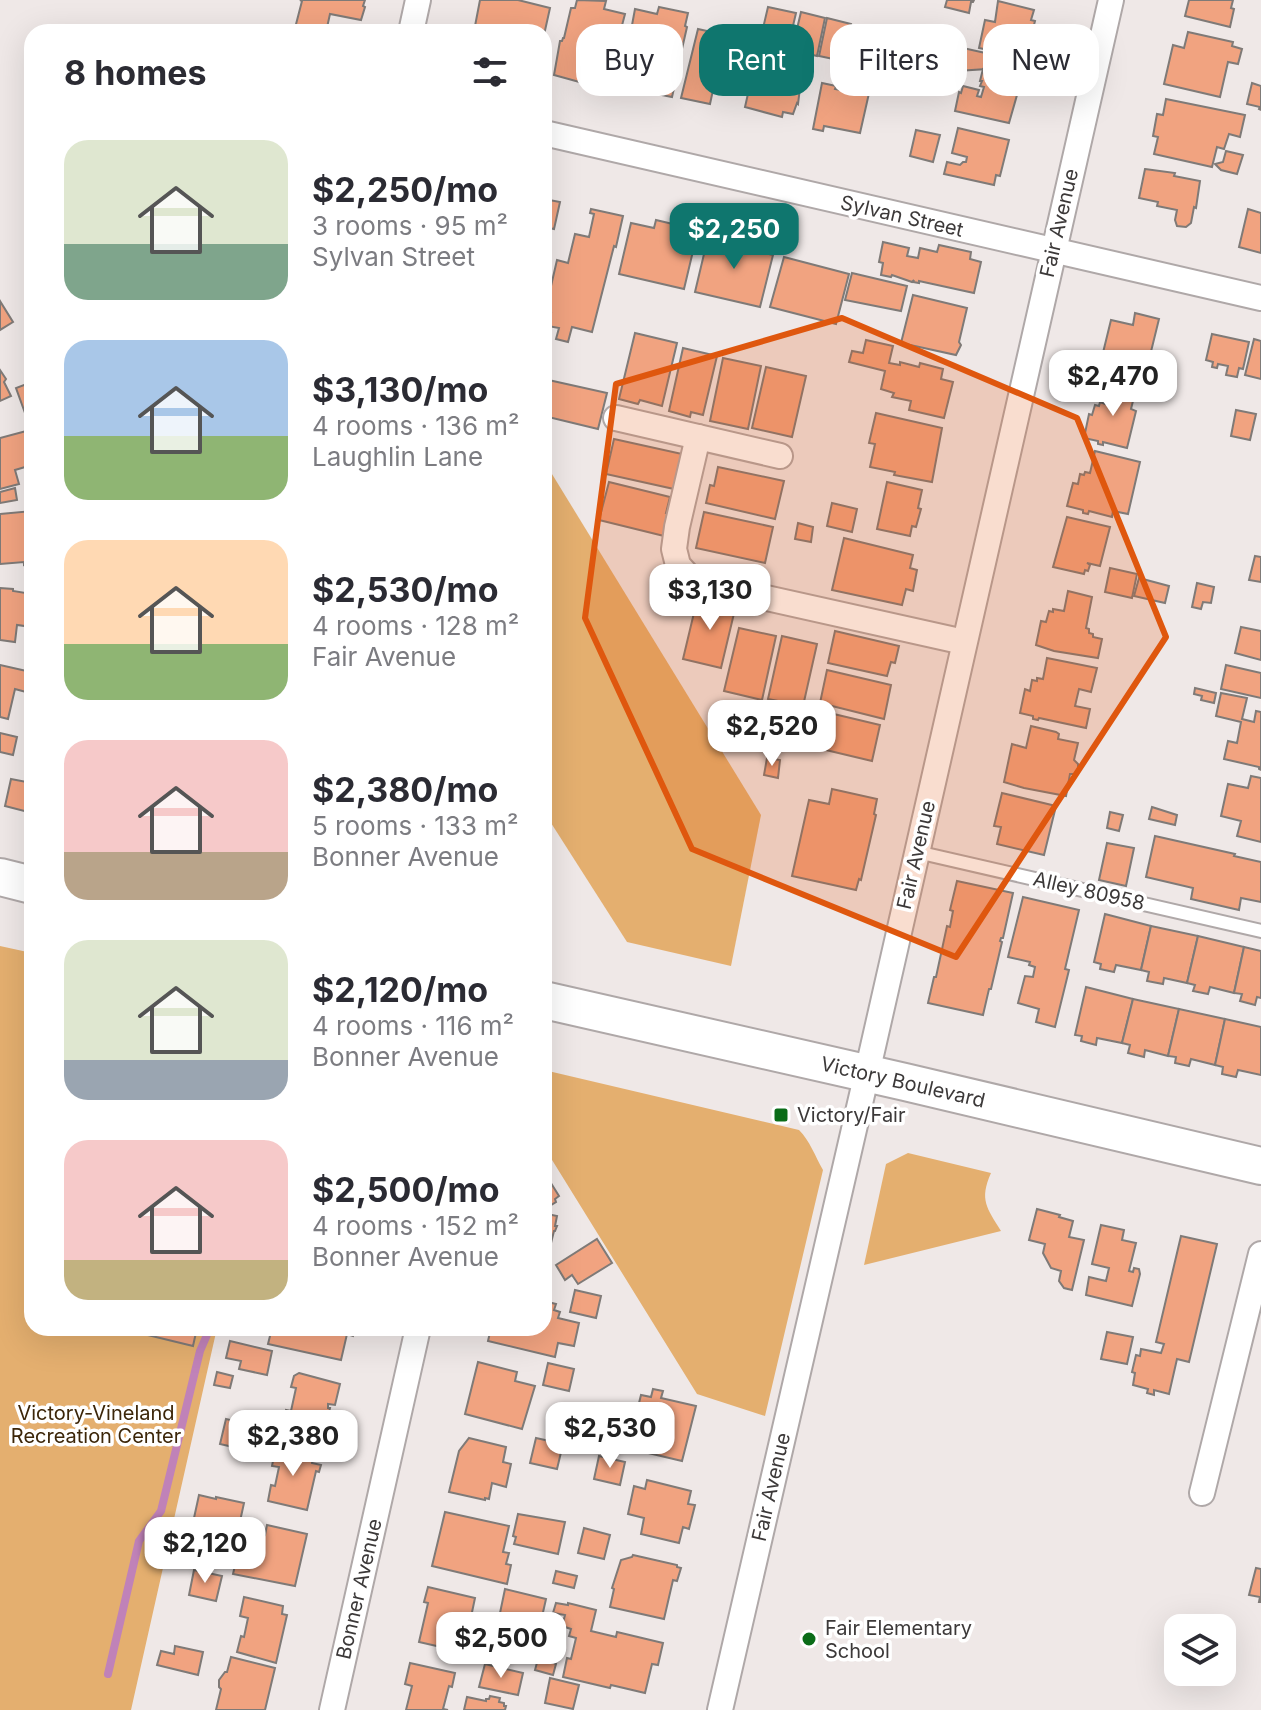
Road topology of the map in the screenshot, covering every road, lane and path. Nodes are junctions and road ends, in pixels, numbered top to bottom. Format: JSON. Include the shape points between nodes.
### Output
{"nodes":[{"id":1,"x":418,"y":0,"type":"edge"},
{"id":2,"x":1111,"y":0,"type":"edge"},
{"id":3,"x":413,"y":24,"type":"edge"},
{"id":4,"x":552,"y":135,"type":"edge"},
{"id":5,"x":1053,"y":251,"type":"junction"},
{"id":6,"x":1261,"y":298,"type":"edge"},
{"id":7,"x":616,"y":418,"type":"dead end"},
{"id":8,"x":698,"y":437,"type":"junction"},
{"id":9,"x":780,"y":456,"type":"dead end"},
{"id":10,"x":964,"y":642,"type":"junction"},
{"id":11,"x":917,"y":852,"type":"junction"},
{"id":12,"x":0,"y":877,"type":"edge"},
{"id":13,"x":24,"y":883,"type":"edge"},
{"id":14,"x":1261,"y":931,"type":"edge"},
{"id":15,"x":552,"y":1002,"type":"edge"},
{"id":16,"x":867,"y":1073,"type":"junction"},
{"id":17,"x":1261,"y":1166,"type":"edge"},
{"id":18,"x":1261,"y":1254,"type":"edge"},
{"id":19,"x":416,"y":1336,"type":"edge"},
{"id":20,"x":1202,"y":1493,"type":"dead end"},
{"id":21,"x":332,"y":1710,"type":"edge"},
{"id":22,"x":720,"y":1710,"type":"edge"}],
"edges":[{"from":1,"to":3,"type":"street"},
{"from":2,"to":5,"type":"street","name":"Fair Avenue"},
{"from":4,"to":5,"type":"street","name":"Sylvan Street"},
{"from":5,"to":6,"type":"street","name":"Sylvan Street"},
{"from":5,"to":10,"type":"street","name":"Fair Avenue"},
{"from":7,"to":8,"type":"street"},
{"from":8,"to":9,"type":"street"},
{"from":8,"to":10,"type":"street","via":[[674,549],[688,576]]},
{"from":10,"to":11,"type":"street","name":"Fair Avenue"},
{"from":11,"to":14,"type":"lane","name":"Alley 80958"},
{"from":11,"to":16,"type":"street","name":"Fair Avenue"},
{"from":12,"to":13,"type":"main road"},
{"from":15,"to":16,"type":"main road","name":"Victory Boulevard"},
{"from":16,"to":17,"type":"main road","name":"Victory Boulevard"},
{"from":16,"to":22,"type":"street","name":"Fair Avenue"},
{"from":18,"to":20,"type":"street"},
{"from":19,"to":21,"type":"street","name":"Bonner Avenue"}]}
